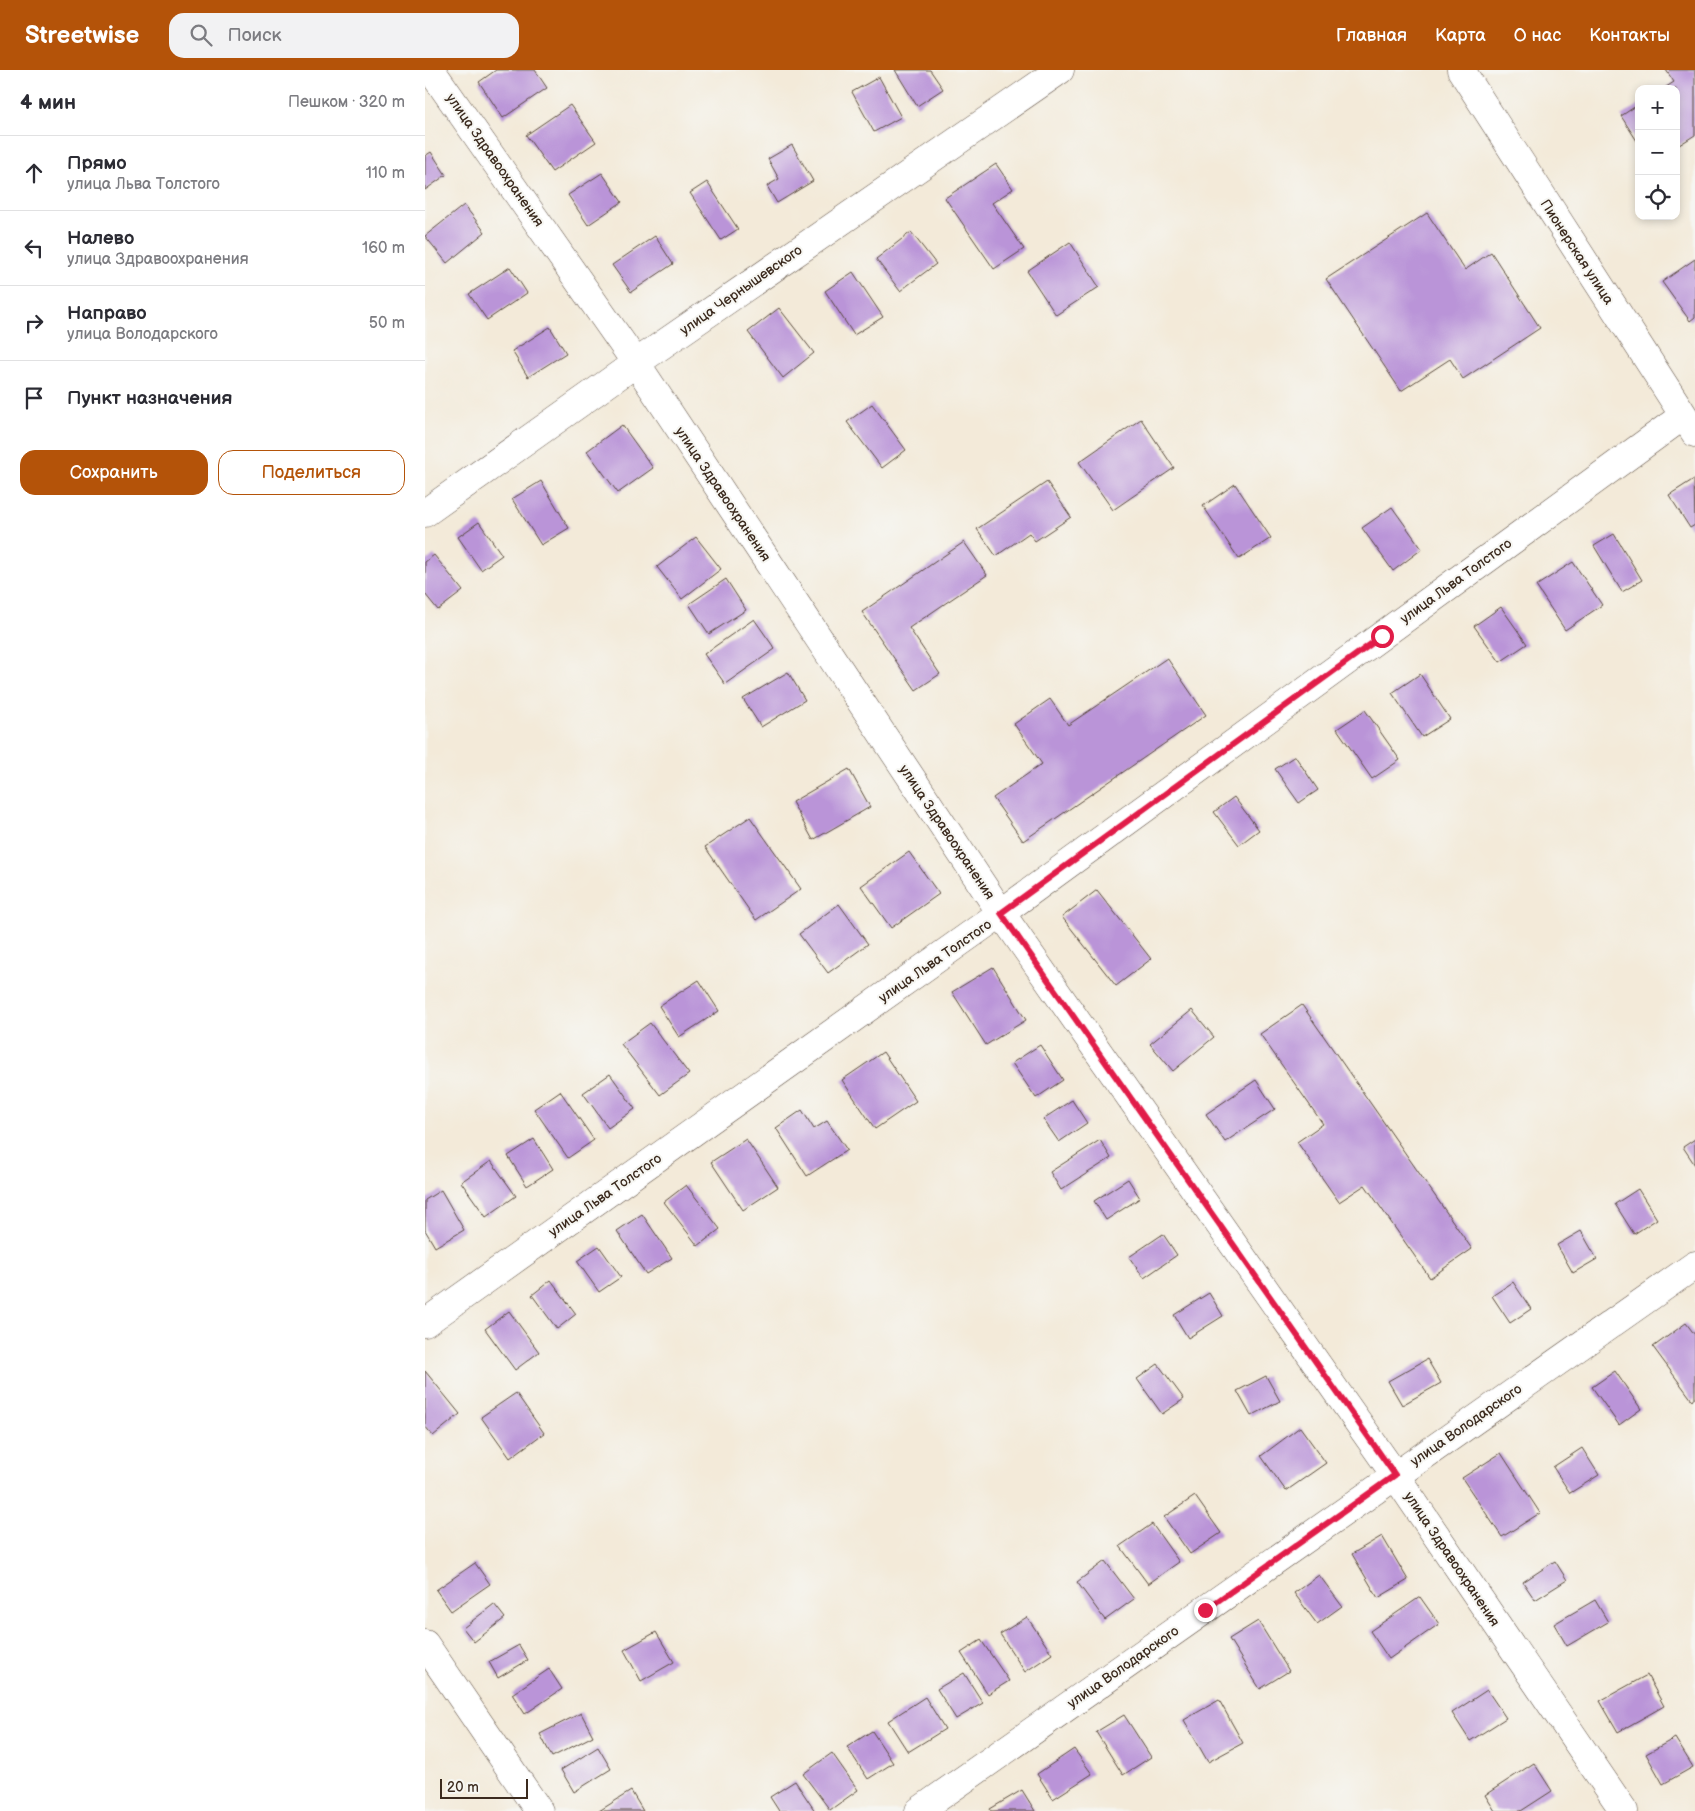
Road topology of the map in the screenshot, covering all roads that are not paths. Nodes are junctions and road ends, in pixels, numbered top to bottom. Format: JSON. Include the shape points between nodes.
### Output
{"nodes":[{"id":1,"x":431,"y":70,"type":"edge"},
{"id":2,"x":1059,"y":70,"type":"edge"},
{"id":3,"x":1461,"y":70,"type":"edge"},
{"id":4,"x":636,"y":363,"type":"junction"},
{"id":5,"x":1689,"y":424,"type":"edge"},
{"id":6,"x":425,"y":513,"type":"edge"},
{"id":7,"x":1001,"y":913,"type":"junction"},
{"id":8,"x":1695,"y":1265,"type":"edge"},
{"id":9,"x":425,"y":1323,"type":"edge"},
{"id":10,"x":1395,"y":1475,"type":"junction"},
{"id":11,"x":425,"y":1644,"type":"edge"},
{"id":12,"x":539,"y":1811,"type":"edge"},
{"id":13,"x":919,"y":1811,"type":"edge"},
{"id":14,"x":1624,"y":1811,"type":"edge"}],
"edges":[{"from":1,"to":4,"type":"street","name":"улица Здравоохранения"},
{"from":2,"to":4,"type":"street","name":"улица Чернышевского"},
{"from":3,"to":5,"type":"street","name":"Пионерская улица"},
{"from":4,"to":6,"type":"street","name":"улица Чернышевского"},
{"from":4,"to":7,"type":"street","name":"улица Здравоохранения"},
{"from":5,"to":7,"type":"street","name":"улица Льва Толстого"},
{"from":7,"to":9,"type":"street","name":"улица Льва Толстого"},
{"from":7,"to":10,"type":"street","name":"улица Здравоохранения"},
{"from":8,"to":10,"type":"street","name":"улица Володарского"},
{"from":10,"to":13,"type":"street","name":"улица Володарского"},
{"from":10,"to":14,"type":"street","name":"улица Здравоохранения"},
{"from":11,"to":12,"type":"street"}]}
